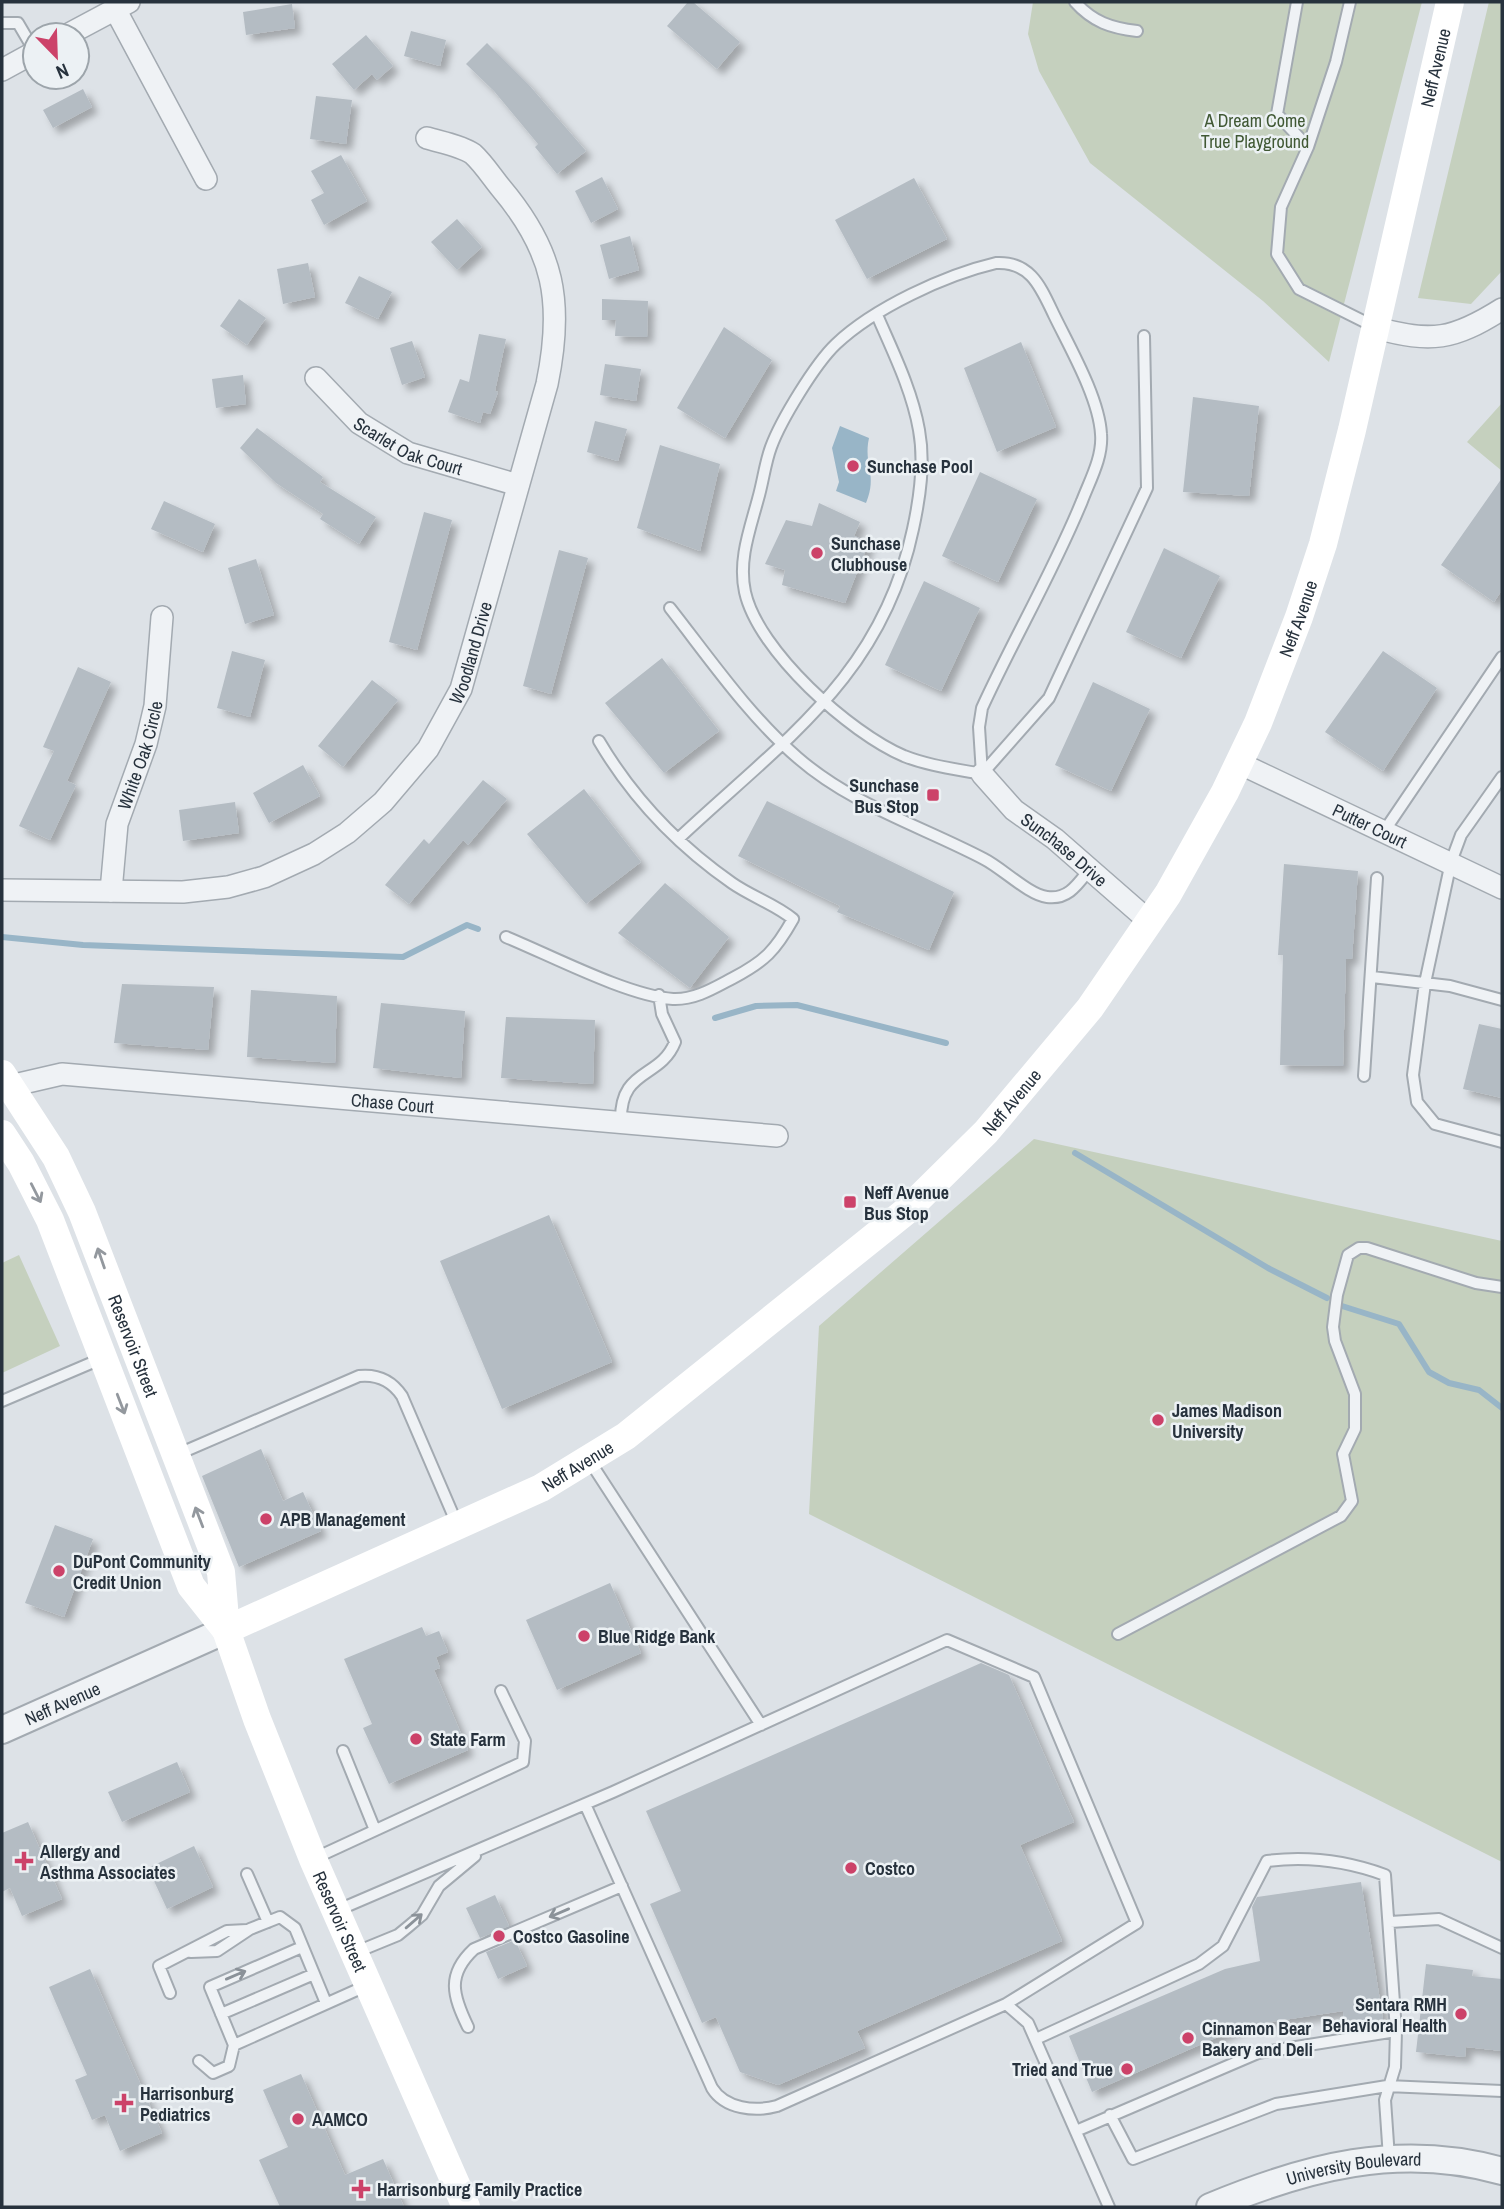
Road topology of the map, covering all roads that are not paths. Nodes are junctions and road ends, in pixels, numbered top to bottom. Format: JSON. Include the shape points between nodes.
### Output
{"nodes":[{"id":1,"x":1075,"y":2,"type":"edge"},
{"id":2,"x":1297,"y":2,"type":"edge"},
{"id":3,"x":1350,"y":2,"type":"edge"},
{"id":4,"x":1450,"y":2,"type":"edge"},
{"id":5,"x":122,"y":5,"type":"edge"},
{"id":6,"x":91,"y":22,"type":"edge"},
{"id":7,"x":2,"y":23,"type":"edge"},
{"id":8,"x":21,"y":28,"type":"edge"},
{"id":9,"x":1137,"y":31,"type":"dead end"},
{"id":10,"x":21,"y":60,"type":"edge"},
{"id":11,"x":2,"y":70,"type":"edge"},
{"id":12,"x":427,"y":138,"type":"dead end"},
{"id":13,"x":1308,"y":147,"type":"junction"},
{"id":14,"x":206,"y":179,"type":"dead end"},
{"id":15,"x":1502,"y":309,"type":"edge"},
{"id":16,"x":877,"y":315,"type":"junction"},
{"id":17,"x":1376,"y":328,"type":"junction"},
{"id":18,"x":1144,"y":336,"type":"dead end"},
{"id":19,"x":316,"y":377,"type":"dead end"},
{"id":20,"x":518,"y":485,"type":"junction"},
{"id":21,"x":670,"y":608,"type":"dead end"},
{"id":22,"x":162,"y":617,"type":"dead end"},
{"id":23,"x":1502,"y":657,"type":"edge"},
{"id":24,"x":825,"y":703,"type":"junction"},
{"id":25,"x":599,"y":741,"type":"dead end"},
{"id":26,"x":783,"y":744,"type":"junction"},
{"id":27,"x":1239,"y":763,"type":"junction"},
{"id":28,"x":982,"y":774,"type":"junction"},
{"id":29,"x":1502,"y":777,"type":"edge"},
{"id":30,"x":1385,"y":830,"type":"junction"},
{"id":31,"x":678,"y":839,"type":"junction"},
{"id":32,"x":1451,"y":862,"type":"junction"},
{"id":33,"x":1089,"y":870,"type":"junction"},
{"id":34,"x":1377,"y":878,"type":"dead end"},
{"id":35,"x":1502,"y":888,"type":"edge"},
{"id":36,"x":2,"y":890,"type":"edge"},
{"id":37,"x":111,"y":891,"type":"junction"},
{"id":38,"x":1150,"y":922,"type":"junction"},
{"id":39,"x":506,"y":937,"type":"dead end"},
{"id":40,"x":1372,"y":977,"type":"junction"},
{"id":41,"x":1425,"y":984,"type":"junction"},
{"id":42,"x":659,"y":995,"type":"junction"},
{"id":43,"x":1502,"y":1000,"type":"edge"},
{"id":44,"x":1364,"y":1076,"type":"dead end"},
{"id":45,"x":6,"y":1080,"type":"edge"},
{"id":46,"x":621,"y":1123,"type":"junction"},
{"id":47,"x":2,"y":1134,"type":"edge"},
{"id":48,"x":777,"y":1136,"type":"dead end"},
{"id":49,"x":1502,"y":1142,"type":"edge"},
{"id":50,"x":1502,"y":1287,"type":"edge"},
{"id":51,"x":103,"y":1358,"type":"junction"},
{"id":52,"x":2,"y":1401,"type":"edge"},
{"id":53,"x":176,"y":1455,"type":"junction"},
{"id":54,"x":589,"y":1460,"type":"junction"},
{"id":55,"x":458,"y":1527,"type":"junction"},
{"id":56,"x":226,"y":1630,"type":"junction"},
{"id":57,"x":1118,"y":1634,"type":"dead end"},
{"id":58,"x":501,"y":1691,"type":"dead end"},
{"id":59,"x":761,"y":1725,"type":"junction"},
{"id":60,"x":2,"y":1730,"type":"edge"},
{"id":61,"x":343,"y":1751,"type":"dead end"},
{"id":62,"x":585,"y":1804,"type":"junction"},
{"id":63,"x":375,"y":1830,"type":"junction"},
{"id":64,"x":491,"y":1845,"type":"junction"},
{"id":65,"x":313,"y":1859,"type":"junction"},
{"id":66,"x":247,"y":1874,"type":"dead end"},
{"id":67,"x":622,"y":1886,"type":"junction"},
{"id":68,"x":336,"y":1911,"type":"junction"},
{"id":69,"x":268,"y":1922,"type":"junction"},
{"id":70,"x":1390,"y":1922,"type":"junction"},
{"id":71,"x":302,"y":1947,"type":"junction"},
{"id":72,"x":1502,"y":1948,"type":"edge"},
{"id":73,"x":354,"y":1953,"type":"junction"},
{"id":74,"x":314,"y":1974,"type":"junction"},
{"id":75,"x":368,"y":1985,"type":"junction"},
{"id":76,"x":170,"y":1993,"type":"dead end"},
{"id":77,"x":326,"y":2003,"type":"junction"},
{"id":78,"x":1006,"y":2004,"type":"junction"},
{"id":79,"x":221,"y":2014,"type":"junction"},
{"id":80,"x":468,"y":2027,"type":"dead end"},
{"id":81,"x":1396,"y":2031,"type":"junction"},
{"id":82,"x":1035,"y":2039,"type":"junction"},
{"id":83,"x":234,"y":2045,"type":"junction"},
{"id":84,"x":198,"y":2061,"type":"dead end"},
{"id":85,"x":1387,"y":2086,"type":"junction"},
{"id":86,"x":1502,"y":2091,"type":"edge"},
{"id":87,"x":1110,"y":2115,"type":"junction"},
{"id":88,"x":1076,"y":2131,"type":"junction"},
{"id":89,"x":1390,"y":2158,"type":"junction"},
{"id":90,"x":1502,"y":2171,"type":"edge"},
{"id":91,"x":466,"y":2207,"type":"edge"},
{"id":92,"x":1109,"y":2207,"type":"edge"},
{"id":93,"x":1210,"y":2207,"type":"edge"}],
"edges":[{"from":1,"to":9,"type":"lane","via":[[1088,17],[1112,28]]},
{"from":2,"to":13,"type":"lane","via":[[1277,114]]},
{"from":3,"to":13,"type":"lane"},
{"from":4,"to":17,"type":"main road","name":"Neff Avenue"},
{"from":5,"to":6,"type":"street"},
{"from":5,"to":14,"type":"street"},
{"from":7,"to":8,"type":"lane","via":[[18,23]]},
{"from":10,"to":11,"type":"street"},
{"from":12,"to":20,"type":"street","name":"Woodland Drive","via":[[472,153],[529,224],[546,260],[555,310],[552,361]]},
{"from":13,"to":17,"type":"lane","via":[[1280,207],[1277,254],[1299,289]]},
{"from":15,"to":17,"type":"street","via":[[1467,331],[1418,339]]},
{"from":16,"to":24,"type":"lane","via":[[915,411],[922,449],[920,490],[908,553],[887,609],[861,656]]},
{"from":16,"to":24,"type":"lane","via":[[822,359],[771,446],[743,562],[745,591],[757,621]]},
{"from":16,"to":28,"type":"lane","via":[[977,268],[996,263],[1018,266],[1038,282],[1081,372],[1100,425],[1098,459],[1071,528],[982,708]]},
{"from":17,"to":27,"type":"main road","name":"Neff Avenue","via":[[1310,586]]},
{"from":18,"to":28,"type":"lane","via":[[1147,488],[1049,698]]},
{"from":19,"to":20,"type":"street","name":"Scarlet Oak Court","via":[[359,423],[408,453]]},
{"from":20,"to":37,"type":"street","name":"Woodland Drive","via":[[461,689],[428,749],[383,802],[334,842],[264,877],[205,890]]},
{"from":21,"to":26,"type":"lane"},
{"from":22,"to":37,"type":"street","name":"White Oak Circle","via":[[155,706],[117,824]]},
{"from":23,"to":30,"type":"lane"},
{"from":24,"to":26,"type":"lane"},
{"from":24,"to":28,"type":"lane","via":[[904,756]]},
{"from":25,"to":31,"type":"lane","via":[[643,802]]},
{"from":26,"to":31,"type":"lane"},
{"from":26,"to":33,"type":"lane","via":[[858,799],[984,859],[1040,895],[1064,895]]},
{"from":27,"to":30,"type":"street","name":"Putter Court"},
{"from":27,"to":38,"type":"main road","name":"Neff Avenue"},
{"from":28,"to":33,"type":"street","name":"Sunchase Drive","via":[[1014,810]]},
{"from":29,"to":32,"type":"lane","via":[[1461,835]]},
{"from":30,"to":32,"type":"street","name":"Putter Court"},
{"from":31,"to":42,"type":"lane","via":[[733,883],[793,919],[771,955],[712,991],[684,998]]},
{"from":32,"to":35,"type":"street","name":"Putter Court"},
{"from":32,"to":41,"type":"lane"},
{"from":33,"to":38,"type":"street","name":"Sunchase Drive"},
{"from":34,"to":40,"type":"lane"},
{"from":36,"to":37,"type":"street","name":"Woodland Drive"},
{"from":38,"to":54,"type":"main road","name":"Neff Avenue","via":[[1040,1072],[928,1190],[834,1271],[644,1422]]},
{"from":39,"to":42,"type":"lane","via":[[637,991]]},
{"from":40,"to":41,"type":"lane"},
{"from":40,"to":44,"type":"lane"},
{"from":41,"to":43,"type":"lane"},
{"from":41,"to":49,"type":"lane","via":[[1413,1075],[1417,1102],[1435,1124]]},
{"from":42,"to":46,"type":"lane","via":[[675,1042],[671,1052],[624,1095]]},
{"from":45,"to":46,"type":"street","name":"Chase Court","via":[[62,1074]]},
{"from":53,"to":45,"type":"main road","name":"Reservoir Street","one_way":true,"via":[[82,1212],[56,1157]]},
{"from":46,"to":48,"type":"street","name":"Chase Court"},
{"from":47,"to":51,"type":"main road","name":"Reservoir Street","one_way":true,"via":[[50,1220]]},
{"from":50,"to":57,"type":"lane","via":[[1367,1248],[1351,1252],[1344,1261],[1333,1326],[1356,1408],[1355,1429],[1343,1454],[1350,1507],[1341,1516]]},
{"from":51,"to":52,"type":"lane"},
{"from":51,"to":56,"type":"main road","name":"Reservoir Street","one_way":true,"via":[[191,1586]]},
{"from":53,"to":55,"type":"lane","via":[[359,1376],[380,1377],[402,1396]]},
{"from":56,"to":53,"type":"main road","name":"Reservoir Street","one_way":true,"via":[[221,1572]]},
{"from":54,"to":55,"type":"main road","name":"Neff Avenue"},
{"from":54,"to":59,"type":"lane"},
{"from":55,"to":56,"type":"main road","name":"Neff Avenue"},
{"from":56,"to":60,"type":"street","name":"Neff Avenue"},
{"from":56,"to":65,"type":"main road","name":"Reservoir Street"},
{"from":58,"to":63,"type":"lane","via":[[525,1741],[523,1762]]},
{"from":59,"to":62,"type":"lane"},
{"from":59,"to":78,"type":"lane","via":[[947,1640],[1034,1677],[1137,1923]]},
{"from":61,"to":63,"type":"lane"},
{"from":62,"to":64,"type":"lane"},
{"from":62,"to":67,"type":"lane"},
{"from":63,"to":65,"type":"lane"},
{"from":64,"to":68,"type":"lane"},
{"from":73,"to":64,"type":"lane","one_way":true,"via":[[398,1935],[422,1916],[439,1886]]},
{"from":65,"to":68,"type":"main road","name":"Reservoir Street"},
{"from":66,"to":69,"type":"lane"},
{"from":67,"to":78,"type":"lane","via":[[712,2088],[738,2106],[776,2106]]},
{"from":67,"to":80,"type":"lane","one_way":true,"via":[[474,1949],[460,1961],[454,1986]]},
{"from":68,"to":73,"type":"main road","name":"Reservoir Street"},
{"from":69,"to":71,"type":"lane","via":[[280,1917],[295,1928]]},
{"from":69,"to":76,"type":"lane","via":[[227,1931],[159,1966]]},
{"from":70,"to":72,"type":"lane","via":[[1439,1919]]},
{"from":70,"to":81,"type":"lane"},
{"from":70,"to":82,"type":"lane","via":[[1385,1875],[1360,1866],[1296,1857],[1267,1861],[1223,1946],[1199,1964]]},
{"from":71,"to":74,"type":"lane"},
{"from":79,"to":71,"type":"lane","one_way":true,"via":[[210,1987]]},
{"from":73,"to":75,"type":"main road","name":"Reservoir Street"},
{"from":74,"to":77,"type":"lane"},
{"from":74,"to":79,"type":"lane"},
{"from":75,"to":77,"type":"lane"},
{"from":75,"to":91,"type":"main road","name":"Reservoir Street"},
{"from":77,"to":83,"type":"lane"},
{"from":78,"to":82,"type":"lane","via":[[1022,2015]]},
{"from":79,"to":83,"type":"lane"},
{"from":81,"to":85,"type":"lane","via":[[1395,2067]]},
{"from":81,"to":87,"type":"lane","via":[[1258,2053]]},
{"from":82,"to":88,"type":"lane"},
{"from":83,"to":84,"type":"lane","via":[[229,2066],[212,2073]]},
{"from":85,"to":86,"type":"lane"},
{"from":85,"to":87,"type":"lane","via":[[1276,2104],[1133,2159]]},
{"from":85,"to":89,"type":"lane"},
{"from":87,"to":88,"type":"lane"},
{"from":88,"to":92,"type":"lane"},
{"from":89,"to":90,"type":"street","name":"University Boulevard","via":[[1467,2161]]},
{"from":89,"to":93,"type":"street","name":"University Boulevard","via":[[1316,2168]]}]}
